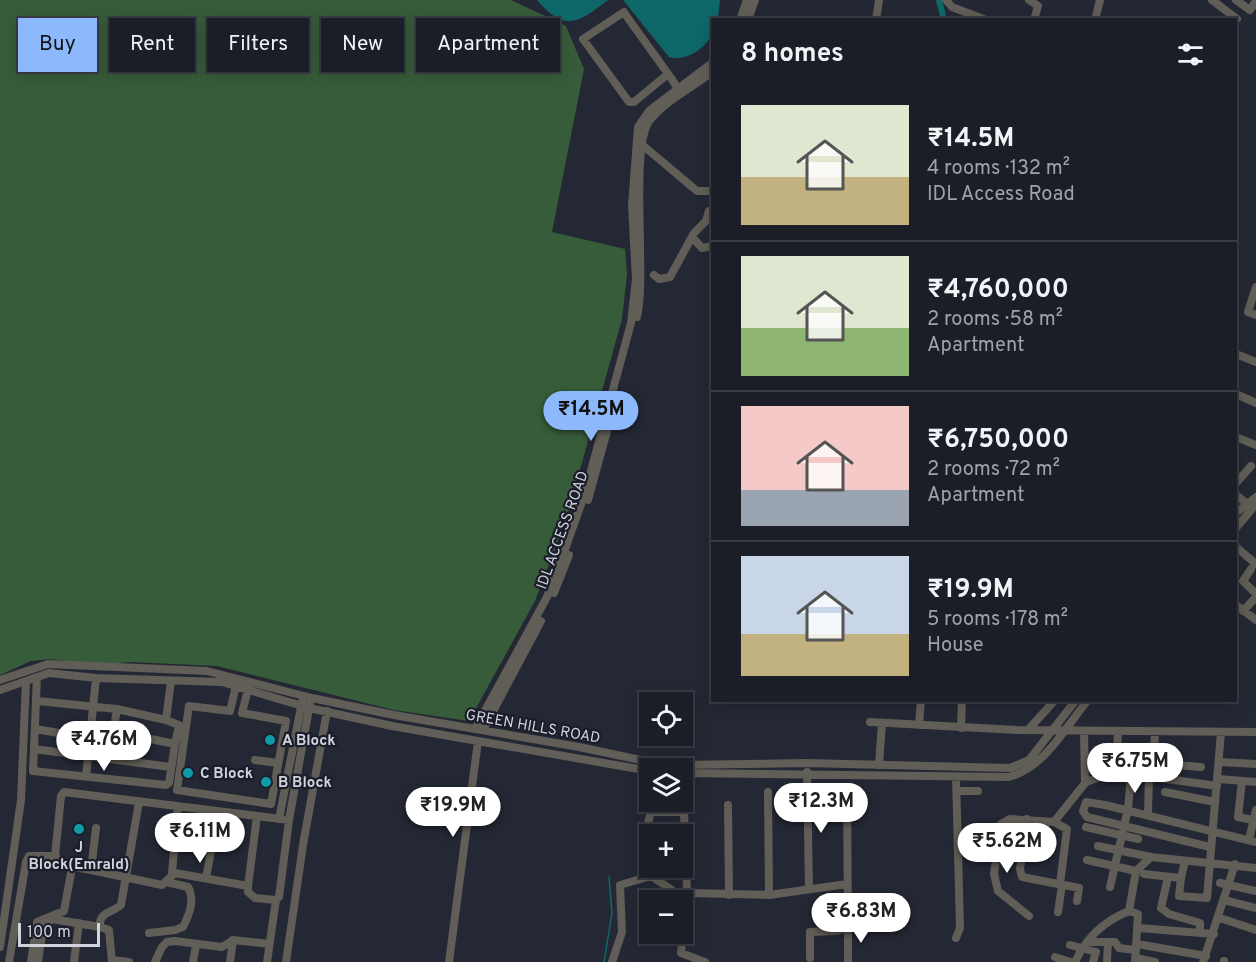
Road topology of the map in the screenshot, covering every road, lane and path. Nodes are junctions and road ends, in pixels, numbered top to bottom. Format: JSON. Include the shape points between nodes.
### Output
{"nodes":[{"id":1,"x":747,"y":0,"type":"edge"},
{"id":2,"x":755,"y":0,"type":"edge"},
{"id":3,"x":879,"y":0,"type":"edge"},
{"id":4,"x":946,"y":0,"type":"edge"},
{"id":5,"x":1029,"y":0,"type":"edge"},
{"id":6,"x":1100,"y":0,"type":"edge"},
{"id":7,"x":1212,"y":0,"type":"edge"},
{"id":8,"x":1236,"y":0,"type":"edge"},
{"id":9,"x":1256,"y":1,"type":"edge"},
{"id":10,"x":741,"y":18,"type":"edge"},
{"id":11,"x":749,"y":18,"type":"edge"},
{"id":12,"x":876,"y":18,"type":"edge"},
{"id":13,"x":981,"y":18,"type":"edge"},
{"id":14,"x":1035,"y":18,"type":"edge"},
{"id":15,"x":1096,"y":18,"type":"edge"},
{"id":16,"x":1236,"y":18,"type":"edge"},
{"id":17,"x":711,"y":64,"type":"edge"},
{"id":18,"x":711,"y":73,"type":"edge"},
{"id":19,"x":668,"y":74,"type":"junction"},
{"id":20,"x":678,"y":88,"type":"junction"},
{"id":21,"x":639,"y":141,"type":"junction"},
{"id":22,"x":711,"y":191,"type":"edge"},
{"id":23,"x":710,"y":212,"type":"dead end"},
{"id":24,"x":692,"y":237,"type":"junction"},
{"id":25,"x":711,"y":246,"type":"edge"},
{"id":26,"x":654,"y":275,"type":"dead end"},
{"id":27,"x":1256,"y":287,"type":"edge"},
{"id":28,"x":1238,"y":308,"type":"dead end"},
{"id":29,"x":1252,"y":314,"type":"edge"},
{"id":30,"x":1237,"y":355,"type":"edge"},
{"id":31,"x":1256,"y":362,"type":"edge"},
{"id":32,"x":1237,"y":394,"type":"edge"},
{"id":33,"x":1256,"y":403,"type":"edge"},
{"id":34,"x":1237,"y":437,"type":"edge"},
{"id":35,"x":1256,"y":445,"type":"edge"},
{"id":36,"x":1251,"y":466,"type":"dead end"},
{"id":37,"x":1237,"y":482,"type":"edge"},
{"id":38,"x":1237,"y":496,"type":"edge"},
{"id":39,"x":1256,"y":498,"type":"edge"},
{"id":40,"x":1249,"y":506,"type":"junction"},
{"id":41,"x":1237,"y":512,"type":"edge"},
{"id":42,"x":1237,"y":526,"type":"edge"},
{"id":43,"x":1237,"y":548,"type":"edge"},
{"id":44,"x":1254,"y":567,"type":"edge"},
{"id":45,"x":1256,"y":595,"type":"edge"},
{"id":46,"x":1240,"y":608,"type":"edge"},
{"id":47,"x":1256,"y":620,"type":"edge"},
{"id":48,"x":36,"y":677,"type":"junction"},
{"id":49,"x":96,"y":678,"type":"junction"},
{"id":50,"x":0,"y":680,"type":"edge"},
{"id":51,"x":26,"y":681,"type":"junction"},
{"id":52,"x":171,"y":681,"type":"junction"},
{"id":53,"x":236,"y":686,"type":"junction"},
{"id":54,"x":248,"y":689,"type":"junction"},
{"id":55,"x":0,"y":690,"type":"edge"},
{"id":56,"x":308,"y":697,"type":"junction"},
{"id":57,"x":37,"y":701,"type":"junction"},
{"id":58,"x":921,"y":702,"type":"edge"},
{"id":59,"x":962,"y":702,"type":"edge"},
{"id":60,"x":1053,"y":702,"type":"edge"},
{"id":61,"x":1074,"y":702,"type":"edge"},
{"id":62,"x":1086,"y":702,"type":"edge"},
{"id":63,"x":92,"y":707,"type":"junction"},
{"id":64,"x":305,"y":707,"type":"junction"},
{"id":65,"x":117,"y":710,"type":"junction"},
{"id":66,"x":230,"y":711,"type":"junction"},
{"id":67,"x":327,"y":711,"type":"junction"},
{"id":68,"x":242,"y":713,"type":"junction"},
{"id":69,"x":166,"y":720,"type":"junction"},
{"id":70,"x":870,"y":722,"type":"dead end"},
{"id":71,"x":882,"y":723,"type":"junction"},
{"id":72,"x":919,"y":725,"type":"junction"},
{"id":73,"x":961,"y":728,"type":"junction"},
{"id":74,"x":35,"y":729,"type":"junction"},
{"id":75,"x":479,"y":730,"type":"junction"},
{"id":76,"x":1029,"y":730,"type":"junction"},
{"id":77,"x":1052,"y":730,"type":"junction"},
{"id":78,"x":1063,"y":730,"type":"junction"},
{"id":79,"x":112,"y":731,"type":"junction"},
{"id":80,"x":1084,"y":731,"type":"junction"},
{"id":81,"x":1118,"y":732,"type":"junction"},
{"id":82,"x":1155,"y":732,"type":"junction"},
{"id":83,"x":1221,"y":732,"type":"junction"},
{"id":84,"x":1256,"y":732,"type":"edge"},
{"id":85,"x":89,"y":734,"type":"junction"},
{"id":86,"x":478,"y":741,"type":"junction"},
{"id":87,"x":175,"y":744,"type":"junction"},
{"id":88,"x":34,"y":749,"type":"junction"},
{"id":89,"x":1117,"y":751,"type":"dead end"},
{"id":90,"x":88,"y":756,"type":"junction"},
{"id":91,"x":109,"y":759,"type":"junction"},
{"id":92,"x":255,"y":760,"type":"dead end"},
{"id":93,"x":639,"y":762,"type":"edge"},
{"id":94,"x":1220,"y":762,"type":"junction"},
{"id":95,"x":278,"y":764,"type":"junction"},
{"id":96,"x":1256,"y":764,"type":"edge"},
{"id":97,"x":879,"y":765,"type":"junction"},
{"id":98,"x":693,"y":766,"type":"edge"},
{"id":99,"x":171,"y":767,"type":"junction"},
{"id":100,"x":1201,"y":767,"type":"dead end"},
{"id":101,"x":294,"y":768,"type":"junction"},
{"id":102,"x":639,"y":769,"type":"edge"},
{"id":103,"x":1152,"y":770,"type":"junction"},
{"id":104,"x":807,"y":772,"type":"junction"},
{"id":105,"x":693,"y":773,"type":"edge"},
{"id":106,"x":1131,"y":775,"type":"junction"},
{"id":107,"x":87,"y":776,"type":"junction"},
{"id":108,"x":956,"y":777,"type":"junction"},
{"id":109,"x":1242,"y":781,"type":"junction"},
{"id":110,"x":1256,"y":782,"type":"edge"},
{"id":111,"x":1085,"y":783,"type":"junction"},
{"id":112,"x":1218,"y":783,"type":"junction"},
{"id":113,"x":847,"y":790,"type":"dead end"},
{"id":114,"x":978,"y":790,"type":"dead end"},
{"id":115,"x":957,"y":791,"type":"junction"},
{"id":116,"x":768,"y":792,"type":"dead end"},
{"id":117,"x":1165,"y":792,"type":"dead end"},
{"id":118,"x":1074,"y":801,"type":"junction"},
{"id":119,"x":139,"y":802,"type":"junction"},
{"id":120,"x":1086,"y":802,"type":"junction"},
{"id":121,"x":1215,"y":802,"type":"junction"},
{"id":122,"x":728,"y":805,"type":"dead end"},
{"id":123,"x":178,"y":806,"type":"junction"},
{"id":124,"x":1128,"y":809,"type":"junction"},
{"id":125,"x":1256,"y":810,"type":"edge"},
{"id":126,"x":650,"y":812,"type":"edge"},
{"id":127,"x":684,"y":812,"type":"edge"},
{"id":128,"x":1148,"y":814,"type":"junction"},
{"id":129,"x":257,"y":816,"type":"junction"},
{"id":130,"x":279,"y":819,"type":"junction"},
{"id":131,"x":1027,"y":819,"type":"junction"},
{"id":132,"x":289,"y":820,"type":"junction"},
{"id":133,"x":1253,"y":820,"type":"junction"},
{"id":134,"x":1054,"y":822,"type":"junction"},
{"id":135,"x":648,"y":824,"type":"edge"},
{"id":136,"x":1086,"y":827,"type":"dead end"},
{"id":137,"x":96,"y":828,"type":"dead end"},
{"id":138,"x":1123,"y":831,"type":"junction"},
{"id":139,"x":1212,"y":831,"type":"junction"},
{"id":140,"x":1138,"y":839,"type":"dead end"},
{"id":141,"x":213,"y":840,"type":"dead end"},
{"id":142,"x":1252,"y":841,"type":"edge"},
{"id":143,"x":1098,"y":846,"type":"dead end"},
{"id":144,"x":1210,"y":848,"type":"junction"},
{"id":145,"x":1119,"y":850,"type":"junction"},
{"id":146,"x":55,"y":856,"type":"junction"},
{"id":147,"x":1151,"y":857,"type":"junction"},
{"id":148,"x":1087,"y":860,"type":"dead end"},
{"id":149,"x":1185,"y":861,"type":"junction"},
{"id":150,"x":1210,"y":862,"type":"junction"},
{"id":151,"x":1235,"y":864,"type":"junction"},
{"id":152,"x":1114,"y":867,"type":"junction"},
{"id":153,"x":1256,"y":868,"type":"edge"},
{"id":154,"x":91,"y":870,"type":"junction"},
{"id":155,"x":1140,"y":872,"type":"junction"},
{"id":156,"x":71,"y":873,"type":"dead end"},
{"id":157,"x":172,"y":873,"type":"junction"},
{"id":158,"x":126,"y":876,"type":"junction"},
{"id":159,"x":1168,"y":877,"type":"junction"},
{"id":160,"x":206,"y":878,"type":"junction"},
{"id":161,"x":644,"y":878,"type":"edge"},
{"id":162,"x":654,"y":878,"type":"edge"},
{"id":163,"x":1181,"y":878,"type":"junction"},
{"id":164,"x":166,"y":882,"type":"junction"},
{"id":165,"x":1224,"y":883,"type":"junction"},
{"id":166,"x":847,"y":884,"type":"junction"},
{"id":167,"x":1061,"y":884,"type":"junction"},
{"id":168,"x":248,"y":886,"type":"junction"},
{"id":169,"x":1110,"y":887,"type":"dead end"},
{"id":170,"x":809,"y":889,"type":"junction"},
{"id":171,"x":668,"y":890,"type":"edge"},
{"id":172,"x":1256,"y":891,"type":"edge"},
{"id":173,"x":729,"y":895,"type":"junction"},
{"id":174,"x":769,"y":895,"type":"junction"},
{"id":175,"x":276,"y":900,"type":"junction"},
{"id":176,"x":1224,"y":900,"type":"junction"},
{"id":177,"x":1077,"y":901,"type":"dead end"},
{"id":178,"x":1256,"y":908,"type":"edge"},
{"id":179,"x":1129,"y":911,"type":"junction"},
{"id":180,"x":1058,"y":912,"type":"dead end"},
{"id":181,"x":1029,"y":916,"type":"dead end"},
{"id":182,"x":1220,"y":918,"type":"junction"},
{"id":183,"x":79,"y":923,"type":"junction"},
{"id":184,"x":100,"y":927,"type":"junction"},
{"id":185,"x":848,"y":927,"type":"junction"},
{"id":186,"x":1139,"y":928,"type":"junction"},
{"id":187,"x":1256,"y":930,"type":"edge"},
{"id":188,"x":149,"y":933,"type":"dead end"},
{"id":189,"x":1200,"y":933,"type":"junction"},
{"id":190,"x":1215,"y":934,"type":"junction"},
{"id":191,"x":956,"y":938,"type":"dead end"},
{"id":192,"x":232,"y":940,"type":"junction"},
{"id":193,"x":1108,"y":942,"type":"junction"},
{"id":194,"x":682,"y":944,"type":"edge"},
{"id":195,"x":196,"y":945,"type":"junction"},
{"id":196,"x":269,"y":945,"type":"junction"},
{"id":197,"x":1070,"y":945,"type":"dead end"},
{"id":198,"x":1084,"y":945,"type":"junction"},
{"id":199,"x":0,"y":947,"type":"edge"},
{"id":200,"x":1136,"y":953,"type":"edge"},
{"id":201,"x":1055,"y":957,"type":"dead end"},
{"id":202,"x":810,"y":958,"type":"dead end"},
{"id":203,"x":1205,"y":959,"type":"edge"},
{"id":204,"x":112,"y":961,"type":"edge"},
{"id":205,"x":9,"y":962,"type":"edge"},
{"id":206,"x":31,"y":962,"type":"edge"},
{"id":207,"x":38,"y":962,"type":"edge"},
{"id":208,"x":74,"y":962,"type":"edge"},
{"id":209,"x":129,"y":962,"type":"edge"},
{"id":210,"x":155,"y":962,"type":"edge"},
{"id":211,"x":194,"y":962,"type":"edge"},
{"id":212,"x":230,"y":962,"type":"edge"},
{"id":213,"x":267,"y":962,"type":"edge"},
{"id":214,"x":286,"y":962,"type":"edge"},
{"id":215,"x":449,"y":962,"type":"edge"},
{"id":216,"x":612,"y":962,"type":"edge"},
{"id":217,"x":705,"y":962,"type":"edge"},
{"id":218,"x":848,"y":962,"type":"edge"},
{"id":219,"x":1070,"y":962,"type":"edge"},
{"id":220,"x":1075,"y":962,"type":"edge"},
{"id":221,"x":1093,"y":962,"type":"edge"},
{"id":222,"x":1107,"y":962,"type":"edge"},
{"id":223,"x":1155,"y":962,"type":"edge"}],
"edges":[{"from":1,"to":10,"type":"street"},
{"from":2,"to":11,"type":"street"},
{"from":3,"to":12,"type":"street"},
{"from":4,"to":13,"type":"street","via":[[952,7]]},
{"from":5,"to":14,"type":"street","via":[[1038,6]]},
{"from":6,"to":15,"type":"street"},
{"from":7,"to":16,"type":"street"},
{"from":8,"to":9,"type":"street","via":[[1250,10]]},
{"from":17,"to":20,"type":"street"},
{"from":18,"to":21,"type":"street","via":[[655,115]]},
{"from":19,"to":19,"type":"street","via":[[624,12],[583,39],[629,102]]},
{"from":19,"to":20,"type":"street"},
{"from":20,"to":21,"type":"street","via":[[645,115],[638,127]]},
{"from":21,"to":22,"type":"street","via":[[697,191]]},
{"from":21,"to":75,"type":"street","via":[[632,205],[636,279],[631,323],[577,518],[533,631]]},
{"from":23,"to":24,"type":"street"},
{"from":24,"to":25,"type":"street","via":[[702,248]]},
{"from":24,"to":26,"type":"street","via":[[670,277],[659,279]]},
{"from":27,"to":29,"type":"street"},
{"from":28,"to":29,"type":"street"},
{"from":30,"to":31,"type":"street"},
{"from":32,"to":33,"type":"street"},
{"from":34,"to":35,"type":"street"},
{"from":36,"to":37,"type":"street"},
{"from":38,"to":40,"type":"street"},
{"from":39,"to":40,"type":"street"},
{"from":40,"to":41,"type":"street"},
{"from":40,"to":42,"type":"street"},
{"from":43,"to":44,"type":"street"},
{"from":44,"to":45,"type":"street","via":[[1243,581]]},
{"from":45,"to":46,"type":"street"},
{"from":46,"to":47,"type":"street"},
{"from":48,"to":49,"type":"street","name":"GREEN HILLS ROAD","via":[[49,673]]},
{"from":48,"to":51,"type":"street","name":"GREEN HILLS ROAD"},
{"from":48,"to":57,"type":"street"},
{"from":49,"to":52,"type":"street","name":"GREEN HILLS ROAD"},
{"from":49,"to":63,"type":"street"},
{"from":50,"to":56,"type":"street","name":"GREEN HILLS ROAD","via":[[48,664],[207,671]]},
{"from":51,"to":55,"type":"street","name":"GREEN HILLS ROAD"},
{"from":51,"to":199,"type":"street","via":[[21,800]]},
{"from":52,"to":53,"type":"street","name":"GREEN HILLS ROAD"},
{"from":52,"to":69,"type":"street"},
{"from":53,"to":54,"type":"street","name":"GREEN HILLS ROAD"},
{"from":53,"to":66,"type":"street"},
{"from":54,"to":64,"type":"street","name":"GREEN HILLS ROAD"},
{"from":54,"to":68,"type":"street"},
{"from":56,"to":64,"type":"street"},
{"from":56,"to":75,"type":"street","name":"GREEN HILLS ROAD"},
{"from":57,"to":63,"type":"street"},
{"from":57,"to":74,"type":"street"},
{"from":58,"to":72,"type":"street"},
{"from":59,"to":73,"type":"street"},
{"from":60,"to":76,"type":"street"},
{"from":61,"to":77,"type":"street","name":"GREEN HILLS ROAD"},
{"from":62,"to":78,"type":"street"},
{"from":63,"to":65,"type":"street"},
{"from":63,"to":85,"type":"street"},
{"from":64,"to":67,"type":"street","name":"GREEN HILLS ROAD"},
{"from":64,"to":101,"type":"street"},
{"from":65,"to":69,"type":"street"},
{"from":65,"to":79,"type":"street"},
{"from":66,"to":68,"type":"street"},
{"from":66,"to":95,"type":"street","via":[[189,706],[177,790],[271,804]]},
{"from":67,"to":86,"type":"street","name":"GREEN HILLS ROAD"},
{"from":67,"to":214,"type":"street"},
{"from":68,"to":95,"type":"street","via":[[286,721]]},
{"from":69,"to":87,"type":"street","via":[[179,725]]},
{"from":70,"to":71,"type":"street"},
{"from":71,"to":72,"type":"street"},
{"from":71,"to":97,"type":"street"},
{"from":72,"to":73,"type":"street"},
{"from":73,"to":76,"type":"street"},
{"from":74,"to":85,"type":"street"},
{"from":74,"to":88,"type":"street"},
{"from":75,"to":93,"type":"street","name":"GREEN HILLS ROAD"},
{"from":76,"to":77,"type":"street"},
{"from":77,"to":78,"type":"street"},
{"from":77,"to":97,"type":"street","name":"GREEN HILLS ROAD","via":[[1029,760],[1010,768]]},
{"from":78,"to":80,"type":"street"},
{"from":78,"to":108,"type":"street","via":[[1038,763],[1020,774]]},
{"from":79,"to":85,"type":"street"},
{"from":79,"to":87,"type":"street"},
{"from":79,"to":91,"type":"street"},
{"from":80,"to":81,"type":"street"},
{"from":80,"to":111,"type":"street"},
{"from":81,"to":82,"type":"street"},
{"from":81,"to":89,"type":"street"},
{"from":82,"to":83,"type":"street"},
{"from":82,"to":103,"type":"street"},
{"from":83,"to":84,"type":"street"},
{"from":83,"to":94,"type":"street"},
{"from":85,"to":90,"type":"street"},
{"from":86,"to":102,"type":"street","name":"GREEN HILLS ROAD"},
{"from":86,"to":215,"type":"street"},
{"from":87,"to":99,"type":"street"},
{"from":88,"to":90,"type":"street"},
{"from":88,"to":107,"type":"street","via":[[33,771]]},
{"from":90,"to":91,"type":"street"},
{"from":90,"to":107,"type":"street"},
{"from":91,"to":99,"type":"street"},
{"from":92,"to":95,"type":"street"},
{"from":94,"to":96,"type":"street"},
{"from":94,"to":112,"type":"street"},
{"from":97,"to":98,"type":"street","name":"GREEN HILLS ROAD"},
{"from":99,"to":107,"type":"street","via":[[166,785]]},
{"from":100,"to":103,"type":"street"},
{"from":101,"to":130,"type":"street"},
{"from":101,"to":132,"type":"street"},
{"from":103,"to":106,"type":"street"},
{"from":103,"to":112,"type":"street","via":[[1160,778]]},
{"from":103,"to":128,"type":"street"},
{"from":104,"to":105,"type":"street"},
{"from":104,"to":108,"type":"street"},
{"from":104,"to":170,"type":"street"},
{"from":106,"to":111,"type":"street","via":[[1106,775]]},
{"from":106,"to":124,"type":"street"},
{"from":108,"to":115,"type":"street"},
{"from":109,"to":110,"type":"street"},
{"from":109,"to":112,"type":"street"},
{"from":109,"to":133,"type":"street","via":[[1238,817]]},
{"from":111,"to":118,"type":"street"},
{"from":112,"to":121,"type":"street"},
{"from":113,"to":166,"type":"street"},
{"from":114,"to":115,"type":"street"},
{"from":115,"to":191,"type":"street","via":[[960,928]]},
{"from":116,"to":174,"type":"street"},
{"from":117,"to":121,"type":"street"},
{"from":118,"to":120,"type":"street"},
{"from":118,"to":134,"type":"street"},
{"from":119,"to":123,"type":"street"},
{"from":119,"to":146,"type":"street","via":[[64,792]]},
{"from":119,"to":158,"type":"street"},
{"from":120,"to":124,"type":"street"},
{"from":120,"to":138,"type":"street","via":[[1084,816]]},
{"from":121,"to":139,"type":"street"},
{"from":122,"to":173,"type":"street"},
{"from":123,"to":129,"type":"street"},
{"from":123,"to":157,"type":"street"},
{"from":124,"to":128,"type":"street"},
{"from":124,"to":138,"type":"street"},
{"from":125,"to":133,"type":"street"},
{"from":126,"to":135,"type":"street"},
{"from":127,"to":173,"type":"street","via":[[683,890]]},
{"from":128,"to":139,"type":"street"},
{"from":129,"to":130,"type":"street"},
{"from":129,"to":168,"type":"street"},
{"from":130,"to":132,"type":"street"},
{"from":131,"to":134,"type":"street"},
{"from":131,"to":167,"type":"street","via":[[1022,877]]},
{"from":131,"to":181,"type":"street","via":[[1010,819],[1001,824],[994,874],[998,891]]},
{"from":132,"to":175,"type":"street"},
{"from":133,"to":142,"type":"street"},
{"from":134,"to":167,"type":"street","via":[[1067,829]]},
{"from":136,"to":138,"type":"street"},
{"from":137,"to":154,"type":"street"},
{"from":138,"to":140,"type":"street"},
{"from":138,"to":144,"type":"street"},
{"from":138,"to":145,"type":"street"},
{"from":139,"to":142,"type":"street"},
{"from":139,"to":144,"type":"street"},
{"from":141,"to":160,"type":"street"},
{"from":143,"to":145,"type":"street"},
{"from":144,"to":150,"type":"street"},
{"from":145,"to":147,"type":"street"},
{"from":145,"to":152,"type":"street"},
{"from":146,"to":154,"type":"street","via":[[63,865]]},
{"from":146,"to":205,"type":"street","via":[[29,856],[26,862]]},
{"from":147,"to":149,"type":"street"},
{"from":147,"to":155,"type":"street"},
{"from":148,"to":152,"type":"street"},
{"from":149,"to":150,"type":"street"},
{"from":149,"to":163,"type":"street"},
{"from":150,"to":151,"type":"street"},
{"from":150,"to":163,"type":"street","via":[[1205,899],[1179,896]]},
{"from":151,"to":153,"type":"street"},
{"from":151,"to":165,"type":"street"},
{"from":152,"to":155,"type":"street"},
{"from":152,"to":169,"type":"street"},
{"from":154,"to":158,"type":"street"},
{"from":155,"to":159,"type":"street"},
{"from":155,"to":179,"type":"street"},
{"from":156,"to":206,"type":"street","via":[[64,911],[37,922]]},
{"from":157,"to":160,"type":"street"},
{"from":157,"to":164,"type":"street"},
{"from":158,"to":164,"type":"street","via":[[162,885]]},
{"from":158,"to":184,"type":"street","via":[[121,905],[101,917]]},
{"from":159,"to":163,"type":"street"},
{"from":159,"to":189,"type":"street","via":[[1161,908],[1200,923]]},
{"from":160,"to":168,"type":"street"},
{"from":161,"to":216,"type":"street","via":[[620,885],[622,932]]},
{"from":162,"to":171,"type":"street"},
{"from":164,"to":188,"type":"street","via":[[188,886],[192,893],[191,909],[183,927]]},
{"from":165,"to":172,"type":"street"},
{"from":165,"to":176,"type":"street"},
{"from":166,"to":170,"type":"street"},
{"from":166,"to":185,"type":"street"},
{"from":167,"to":177,"type":"street","via":[[1079,888]]},
{"from":167,"to":180,"type":"street"},
{"from":168,"to":175,"type":"street","via":[[248,892],[255,898]]},
{"from":170,"to":174,"type":"street"},
{"from":173,"to":174,"type":"street"},
{"from":175,"to":196,"type":"street"},
{"from":176,"to":178,"type":"street"},
{"from":176,"to":182,"type":"street"},
{"from":179,"to":186,"type":"street","via":[[1138,914]]},
{"from":179,"to":198,"type":"street","via":[[1108,921]]},
{"from":182,"to":187,"type":"street"},
{"from":182,"to":190,"type":"street"},
{"from":183,"to":184,"type":"street"},
{"from":183,"to":207,"type":"street","via":[[52,919],[43,928]]},
{"from":183,"to":208,"type":"street"},
{"from":184,"to":204,"type":"street","via":[[109,930]]},
{"from":185,"to":202,"type":"street","via":[[837,932],[810,932]]},
{"from":185,"to":218,"type":"street"},
{"from":186,"to":189,"type":"street"},
{"from":186,"to":200,"type":"street"},
{"from":189,"to":190,"type":"street"},
{"from":190,"to":203,"type":"street"},
{"from":192,"to":195,"type":"street","via":[[222,947]]},
{"from":192,"to":196,"type":"street"},
{"from":192,"to":212,"type":"street"},
{"from":193,"to":198,"type":"street"},
{"from":193,"to":200,"type":"street"},
{"from":193,"to":222,"type":"street"},
{"from":194,"to":217,"type":"street","via":[[681,954]]},
{"from":195,"to":210,"type":"street","via":[[166,942]]},
{"from":195,"to":211,"type":"street"},
{"from":196,"to":213,"type":"street"},
{"from":197,"to":198,"type":"street"},
{"from":198,"to":220,"type":"street"},
{"from":198,"to":221,"type":"street","via":[[1096,952]]},
{"from":200,"to":203,"type":"street"},
{"from":200,"to":223,"type":"street"},
{"from":201,"to":219,"type":"street"},
{"from":204,"to":209,"type":"street"}]}
